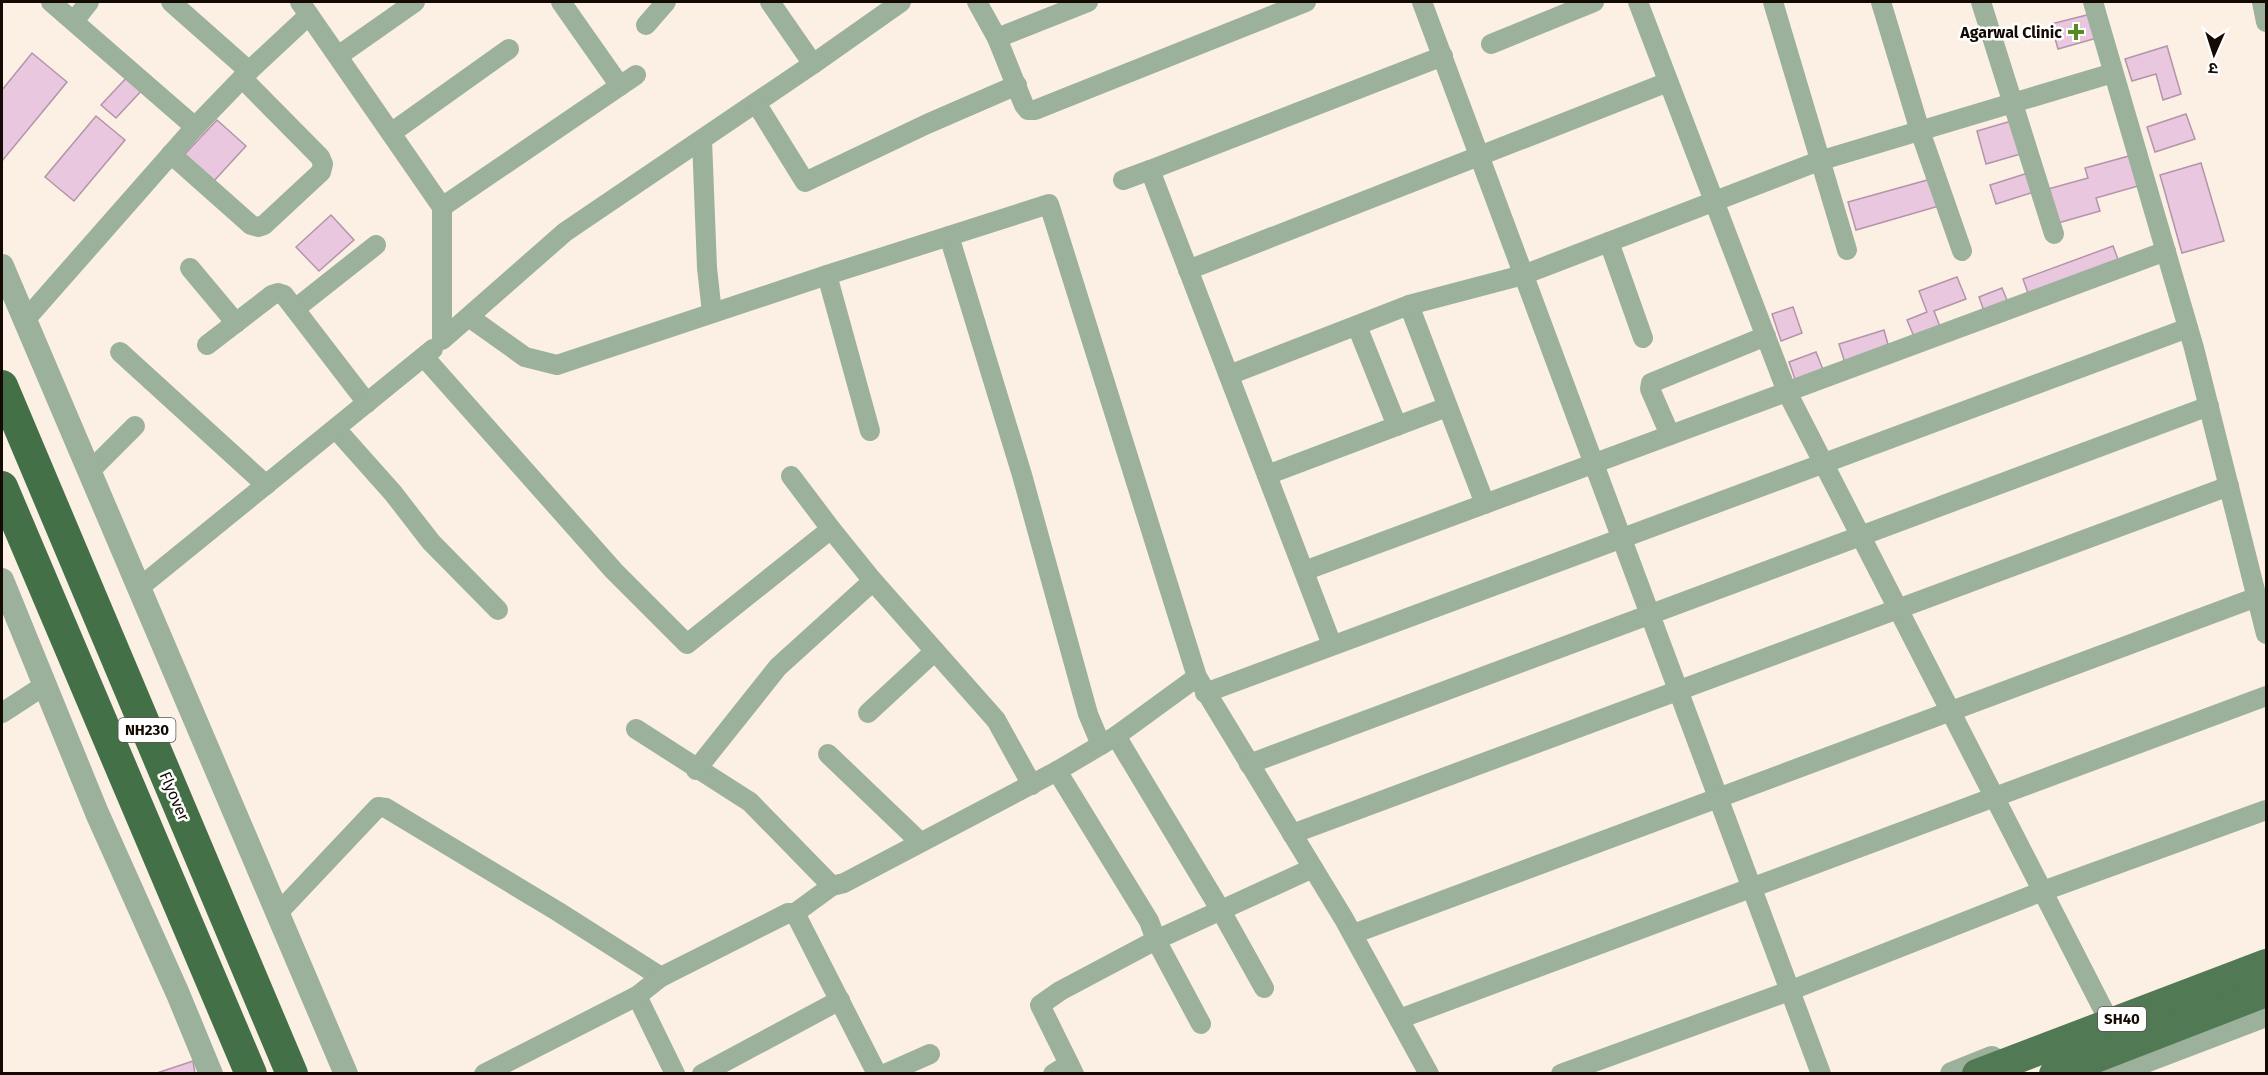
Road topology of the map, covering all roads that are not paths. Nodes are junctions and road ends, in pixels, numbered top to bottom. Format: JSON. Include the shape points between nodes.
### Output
{"nodes":[{"id":1,"x":51,"y":2,"type":"edge"},
{"id":2,"x":89,"y":2,"type":"edge"},
{"id":3,"x":171,"y":2,"type":"edge"},
{"id":4,"x":415,"y":2,"type":"edge"},
{"id":5,"x":561,"y":2,"type":"edge"},
{"id":6,"x":666,"y":2,"type":"edge"},
{"id":7,"x":770,"y":2,"type":"edge"},
{"id":8,"x":901,"y":2,"type":"edge"},
{"id":9,"x":977,"y":2,"type":"edge"},
{"id":10,"x":1088,"y":2,"type":"edge"},
{"id":11,"x":1306,"y":2,"type":"edge"},
{"id":12,"x":1422,"y":2,"type":"edge"},
{"id":13,"x":1594,"y":2,"type":"edge"},
{"id":14,"x":1638,"y":2,"type":"edge"},
{"id":15,"x":1773,"y":2,"type":"edge"},
{"id":16,"x":1881,"y":2,"type":"edge"},
{"id":17,"x":1982,"y":2,"type":"edge"},
{"id":18,"x":2093,"y":2,"type":"edge"},
{"id":19,"x":2262,"y":2,"type":"edge"},
{"id":20,"x":304,"y":8,"type":"edge"},
{"id":21,"x":74,"y":21,"type":"junction"},
{"id":22,"x":2266,"y":22,"type":"edge"},
{"id":23,"x":646,"y":25,"type":"dead end"},
{"id":24,"x":996,"y":38,"type":"junction"},
{"id":25,"x":1491,"y":44,"type":"dead end"},
{"id":26,"x":509,"y":49,"type":"dead end"},
{"id":27,"x":338,"y":56,"type":"junction"},
{"id":28,"x":1443,"y":56,"type":"junction"},
{"id":29,"x":813,"y":64,"type":"junction"},
{"id":30,"x":2113,"y":73,"type":"junction"},
{"id":31,"x":246,"y":74,"type":"junction"},
{"id":32,"x":1668,"y":82,"type":"junction"},
{"id":33,"x":1017,"y":85,"type":"junction"},
{"id":34,"x":2014,"y":102,"type":"junction"},
{"id":35,"x":756,"y":103,"type":"junction"},
{"id":36,"x":195,"y":127,"type":"junction"},
{"id":37,"x":1920,"y":131,"type":"junction"},
{"id":38,"x":391,"y":133,"type":"junction"},
{"id":39,"x":702,"y":140,"type":"junction"},
{"id":40,"x":171,"y":154,"type":"junction"},
{"id":41,"x":1480,"y":156,"type":"junction"},
{"id":42,"x":1819,"y":161,"type":"junction"},
{"id":43,"x":1150,"y":170,"type":"junction"},
{"id":44,"x":1123,"y":180,"type":"dead end"},
{"id":45,"x":1714,"y":202,"type":"junction"},
{"id":46,"x":442,"y":207,"type":"junction"},
{"id":47,"x":2054,"y":234,"type":"dead end"},
{"id":48,"x":949,"y":236,"type":"junction"},
{"id":49,"x":1609,"y":242,"type":"junction"},
{"id":50,"x":376,"y":245,"type":"dead end"},
{"id":51,"x":1847,"y":250,"type":"dead end"},
{"id":52,"x":1962,"y":251,"type":"dead end"},
{"id":53,"x":2166,"y":251,"type":"junction"},
{"id":54,"x":2,"y":266,"type":"edge"},
{"id":55,"x":190,"y":268,"type":"dead end"},
{"id":56,"x":1188,"y":270,"type":"junction"},
{"id":57,"x":827,"y":275,"type":"junction"},
{"id":58,"x":1523,"y":275,"type":"junction"},
{"id":59,"x":1409,"y":305,"type":"junction"},
{"id":60,"x":295,"y":309,"type":"junction"},
{"id":61,"x":712,"y":313,"type":"junction"},
{"id":62,"x":469,"y":316,"type":"junction"},
{"id":63,"x":26,"y":319,"type":"junction"},
{"id":64,"x":236,"y":323,"type":"junction"},
{"id":65,"x":1358,"y":326,"type":"junction"},
{"id":66,"x":2188,"y":328,"type":"junction"},
{"id":67,"x":1766,"y":336,"type":"junction"},
{"id":68,"x":1643,"y":338,"type":"dead end"},
{"id":69,"x":442,"y":340,"type":"junction"},
{"id":70,"x":207,"y":345,"type":"dead end"},
{"id":71,"x":120,"y":352,"type":"dead end"},
{"id":72,"x":424,"y":357,"type":"junction"},
{"id":73,"x":1229,"y":375,"type":"junction"},
{"id":74,"x":2,"y":386,"type":"edge"},
{"id":75,"x":1787,"y":392,"type":"junction"},
{"id":76,"x":367,"y":403,"type":"junction"},
{"id":77,"x":2209,"y":406,"type":"junction"},
{"id":78,"x":1448,"y":407,"type":"junction"},
{"id":79,"x":135,"y":426,"type":"dead end"},
{"id":80,"x":1396,"y":426,"type":"junction"},
{"id":81,"x":336,"y":429,"type":"junction"},
{"id":82,"x":870,"y":431,"type":"dead end"},
{"id":83,"x":1670,"y":435,"type":"junction"},
{"id":84,"x":1594,"y":463,"type":"junction"},
{"id":85,"x":1823,"y":463,"type":"junction"},
{"id":86,"x":90,"y":471,"type":"junction"},
{"id":87,"x":1267,"y":475,"type":"junction"},
{"id":88,"x":791,"y":476,"type":"dead end"},
{"id":89,"x":266,"y":485,"type":"junction"},
{"id":90,"x":2229,"y":486,"type":"junction"},
{"id":91,"x":2,"y":487,"type":"edge"},
{"id":92,"x":1485,"y":504,"type":"junction"},
{"id":93,"x":831,"y":529,"type":"junction"},
{"id":94,"x":1861,"y":536,"type":"junction"},
{"id":95,"x":1622,"y":538,"type":"junction"},
{"id":96,"x":1304,"y":571,"type":"junction"},
{"id":97,"x":2,"y":580,"type":"edge"},
{"id":98,"x":873,"y":581,"type":"junction"},
{"id":99,"x":140,"y":587,"type":"junction"},
{"id":100,"x":2257,"y":597,"type":"junction"},
{"id":101,"x":1898,"y":609,"type":"junction"},
{"id":102,"x":498,"y":610,"type":"dead end"},
{"id":103,"x":1650,"y":614,"type":"junction"},
{"id":104,"x":2266,"y":634,"type":"edge"},
{"id":105,"x":1332,"y":645,"type":"junction"},
{"id":106,"x":935,"y":651,"type":"junction"},
{"id":107,"x":45,"y":685,"type":"junction"},
{"id":108,"x":1201,"y":685,"type":"junction"},
{"id":109,"x":1678,"y":690,"type":"junction"},
{"id":110,"x":2266,"y":696,"type":"edge"},
{"id":111,"x":1951,"y":712,"type":"junction"},
{"id":112,"x":2,"y":713,"type":"edge"},
{"id":113,"x":868,"y":713,"type":"dead end"},
{"id":114,"x":636,"y":729,"type":"dead end"},
{"id":115,"x":1109,"y":741,"type":"junction"},
{"id":116,"x":828,"y":754,"type":"dead end"},
{"id":117,"x":1249,"y":764,"type":"junction"},
{"id":118,"x":696,"y":770,"type":"junction"},
{"id":119,"x":1057,"y":771,"type":"junction"},
{"id":120,"x":1032,"y":785,"type":"junction"},
{"id":121,"x":1995,"y":797,"type":"junction"},
{"id":122,"x":1718,"y":798,"type":"junction"},
{"id":123,"x":2266,"y":810,"type":"edge"},
{"id":124,"x":1292,"y":834,"type":"junction"},
{"id":125,"x":920,"y":842,"type":"junction"},
{"id":126,"x":1313,"y":868,"type":"junction"},
{"id":127,"x":832,"y":886,"type":"junction"},
{"id":128,"x":1751,"y":888,"type":"junction"},
{"id":129,"x":2043,"y":891,"type":"junction"},
{"id":130,"x":1220,"y":909,"type":"junction"},
{"id":131,"x":278,"y":913,"type":"junction"},
{"id":132,"x":795,"y":913,"type":"junction"},
{"id":133,"x":1353,"y":934,"type":"junction"},
{"id":134,"x":1156,"y":940,"type":"junction"},
{"id":135,"x":2266,"y":951,"type":"edge"},
{"id":136,"x":2266,"y":964,"type":"edge"},
{"id":137,"x":661,"y":977,"type":"junction"},
{"id":138,"x":1264,"y":988,"type":"dead end"},
{"id":139,"x":1790,"y":990,"type":"junction"},
{"id":140,"x":2266,"y":992,"type":"edge"},
{"id":141,"x":637,"y":996,"type":"junction"},
{"id":142,"x":840,"y":1000,"type":"junction"},
{"id":143,"x":2106,"y":1014,"type":"junction"},
{"id":144,"x":2266,"y":1015,"type":"edge"},
{"id":145,"x":1399,"y":1020,"type":"junction"},
{"id":146,"x":1201,"y":1024,"type":"dead end"},
{"id":147,"x":930,"y":1054,"type":"dead end"},
{"id":148,"x":1065,"y":1070,"type":"edge"},
{"id":149,"x":2128,"y":1071,"type":"edge"},
{"id":150,"x":210,"y":1074,"type":"edge"},
{"id":151,"x":251,"y":1074,"type":"edge"},
{"id":152,"x":292,"y":1074,"type":"edge"},
{"id":153,"x":346,"y":1074,"type":"edge"},
{"id":154,"x":483,"y":1074,"type":"edge"},
{"id":155,"x":675,"y":1074,"type":"edge"},
{"id":156,"x":702,"y":1074,"type":"edge"},
{"id":157,"x":877,"y":1074,"type":"edge"},
{"id":158,"x":885,"y":1074,"type":"edge"},
{"id":159,"x":1429,"y":1074,"type":"edge"},
{"id":160,"x":1560,"y":1074,"type":"edge"},
{"id":161,"x":1821,"y":1074,"type":"edge"},
{"id":162,"x":1952,"y":1074,"type":"edge"},
{"id":163,"x":1977,"y":1074,"type":"edge"},
{"id":164,"x":2054,"y":1074,"type":"edge"}],
"edges":[{"from":1,"to":21,"type":"street"},
{"from":2,"to":21,"type":"street"},
{"from":3,"to":31,"type":"street"},
{"from":4,"to":27,"type":"street"},
{"from":5,"to":46,"type":"street","via":[[628,81]]},
{"from":6,"to":23,"type":"street"},
{"from":7,"to":29,"type":"street"},
{"from":8,"to":29,"type":"street"},
{"from":9,"to":24,"type":"street"},
{"from":10,"to":24,"type":"street"},
{"from":11,"to":33,"type":"street","via":[[1035,110],[1024,105]]},
{"from":12,"to":28,"type":"street"},
{"from":13,"to":25,"type":"street"},
{"from":14,"to":32,"type":"street"},
{"from":15,"to":42,"type":"street"},
{"from":16,"to":37,"type":"street"},
{"from":17,"to":34,"type":"street"},
{"from":18,"to":30,"type":"street"},
{"from":19,"to":22,"type":"street"},
{"from":20,"to":27,"type":"street"},
{"from":20,"to":31,"type":"street"},
{"from":21,"to":36,"type":"street"},
{"from":24,"to":33,"type":"street"},
{"from":26,"to":38,"type":"street"},
{"from":27,"to":38,"type":"street"},
{"from":28,"to":41,"type":"street"},
{"from":28,"to":43,"type":"street"},
{"from":29,"to":35,"type":"street"},
{"from":30,"to":34,"type":"street"},
{"from":30,"to":53,"type":"street"},
{"from":31,"to":36,"type":"street"},
{"from":31,"to":40,"type":"street","via":[[320,157],[321,172],[258,227]]},
{"from":32,"to":41,"type":"street"},
{"from":32,"to":45,"type":"street"},
{"from":33,"to":35,"type":"street","via":[[805,182]]},
{"from":34,"to":37,"type":"street"},
{"from":34,"to":47,"type":"street"},
{"from":35,"to":39,"type":"street"},
{"from":36,"to":40,"type":"street"},
{"from":37,"to":42,"type":"street"},
{"from":37,"to":52,"type":"street"},
{"from":38,"to":46,"type":"street"},
{"from":39,"to":61,"type":"street"},
{"from":39,"to":62,"type":"street","via":[[566,232]]},
{"from":40,"to":63,"type":"street"},
{"from":41,"to":56,"type":"street"},
{"from":41,"to":58,"type":"street"},
{"from":42,"to":45,"type":"street"},
{"from":42,"to":51,"type":"street"},
{"from":43,"to":44,"type":"street"},
{"from":43,"to":56,"type":"street"},
{"from":45,"to":49,"type":"street"},
{"from":45,"to":67,"type":"street"},
{"from":46,"to":69,"type":"street"},
{"from":48,"to":57,"type":"street"},
{"from":48,"to":108,"type":"street","via":[[1049,204]]},
{"from":48,"to":115,"type":"street","via":[[1022,475],[1088,714]]},
{"from":49,"to":58,"type":"street"},
{"from":49,"to":68,"type":"street"},
{"from":50,"to":60,"type":"street"},
{"from":53,"to":66,"type":"street"},
{"from":53,"to":75,"type":"street"},
{"from":54,"to":63,"type":"street"},
{"from":55,"to":64,"type":"street"},
{"from":56,"to":73,"type":"street"},
{"from":57,"to":61,"type":"street"},
{"from":57,"to":82,"type":"street"},
{"from":58,"to":59,"type":"street"},
{"from":58,"to":84,"type":"street"},
{"from":59,"to":65,"type":"street"},
{"from":59,"to":78,"type":"street"},
{"from":60,"to":64,"type":"street","via":[[278,293]]},
{"from":60,"to":76,"type":"street"},
{"from":61,"to":62,"type":"street","via":[[557,365],[525,357]]},
{"from":62,"to":69,"type":"street"},
{"from":63,"to":86,"type":"street"},
{"from":64,"to":70,"type":"street"},
{"from":65,"to":73,"type":"street"},
{"from":65,"to":80,"type":"street"},
{"from":66,"to":77,"type":"street"},
{"from":66,"to":85,"type":"street"},
{"from":67,"to":75,"type":"street"},
{"from":67,"to":83,"type":"street","via":[[1651,383]]},
{"from":69,"to":72,"type":"street"},
{"from":71,"to":89,"type":"street"},
{"from":72,"to":76,"type":"street"},
{"from":72,"to":93,"type":"street","via":[[614,571],[687,644]]},
{"from":73,"to":87,"type":"street"},
{"from":74,"to":152,"type":"highway","name":"Flyover","number":"NH230"},
{"from":75,"to":83,"type":"street"},
{"from":75,"to":85,"type":"street"},
{"from":76,"to":81,"type":"street"},
{"from":77,"to":90,"type":"street"},
{"from":77,"to":94,"type":"street"},
{"from":78,"to":80,"type":"street"},
{"from":78,"to":92,"type":"street"},
{"from":79,"to":86,"type":"street"},
{"from":80,"to":87,"type":"street"},
{"from":81,"to":89,"type":"street"},
{"from":81,"to":102,"type":"street","via":[[431,542]]},
{"from":83,"to":84,"type":"street"},
{"from":84,"to":92,"type":"street"},
{"from":84,"to":95,"type":"street"},
{"from":85,"to":94,"type":"street"},
{"from":85,"to":95,"type":"street"},
{"from":86,"to":99,"type":"street"},
{"from":87,"to":96,"type":"street"},
{"from":88,"to":93,"type":"street"},
{"from":89,"to":99,"type":"street"},
{"from":90,"to":100,"type":"street"},
{"from":90,"to":101,"type":"street"},
{"from":91,"to":151,"type":"highway","number":"NH230"},
{"from":92,"to":96,"type":"street"},
{"from":93,"to":98,"type":"street"},
{"from":94,"to":101,"type":"street"},
{"from":94,"to":103,"type":"street"},
{"from":95,"to":103,"type":"street"},
{"from":95,"to":105,"type":"street"},
{"from":96,"to":105,"type":"street"},
{"from":97,"to":107,"type":"street"},
{"from":98,"to":106,"type":"street"},
{"from":98,"to":118,"type":"street","via":[[778,667]]},
{"from":99,"to":131,"type":"street"},
{"from":100,"to":104,"type":"street"},
{"from":100,"to":111,"type":"street"},
{"from":101,"to":109,"type":"street"},
{"from":101,"to":111,"type":"street"},
{"from":103,"to":109,"type":"street"},
{"from":103,"to":117,"type":"street"},
{"from":105,"to":108,"type":"street"},
{"from":106,"to":113,"type":"street"},
{"from":106,"to":120,"type":"street","via":[[996,720]]},
{"from":107,"to":112,"type":"street"},
{"from":107,"to":150,"type":"street"},
{"from":108,"to":115,"type":"street"},
{"from":108,"to":117,"type":"street"},
{"from":109,"to":122,"type":"street"},
{"from":109,"to":124,"type":"street"},
{"from":110,"to":121,"type":"street"},
{"from":111,"to":121,"type":"street"},
{"from":111,"to":122,"type":"street"},
{"from":114,"to":118,"type":"street"},
{"from":115,"to":119,"type":"street"},
{"from":115,"to":130,"type":"street"},
{"from":116,"to":125,"type":"street"},
{"from":117,"to":124,"type":"street"},
{"from":118,"to":127,"type":"street","via":[[750,802]]},
{"from":119,"to":120,"type":"street"},
{"from":119,"to":134,"type":"street","via":[[1149,921]]},
{"from":120,"to":125,"type":"street"},
{"from":121,"to":128,"type":"street"},
{"from":121,"to":129,"type":"street"},
{"from":122,"to":128,"type":"street"},
{"from":122,"to":133,"type":"street"},
{"from":123,"to":129,"type":"street"},
{"from":124,"to":126,"type":"street"},
{"from":125,"to":127,"type":"street"},
{"from":126,"to":130,"type":"street"},
{"from":126,"to":133,"type":"street"},
{"from":127,"to":132,"type":"street"},
{"from":128,"to":139,"type":"street"},
{"from":128,"to":145,"type":"street"},
{"from":129,"to":139,"type":"street"},
{"from":129,"to":143,"type":"street"},
{"from":130,"to":134,"type":"street"},
{"from":130,"to":138,"type":"street"},
{"from":131,"to":137,"type":"street","via":[[378,807],[386,808]]},
{"from":131,"to":153,"type":"street"},
{"from":132,"to":137,"type":"street","via":[[788,913]]},
{"from":132,"to":142,"type":"street"},
{"from":133,"to":145,"type":"street"},
{"from":134,"to":146,"type":"street"},
{"from":134,"to":148,"type":"street","via":[[1040,1005]]},
{"from":135,"to":143,"type":"street"},
{"from":136,"to":163,"type":"main road","number":"SH40"},
{"from":137,"to":141,"type":"street"},
{"from":139,"to":160,"type":"street"},
{"from":139,"to":161,"type":"street"},
{"from":140,"to":164,"type":"main road","number":"SH40"},
{"from":141,"to":154,"type":"street"},
{"from":141,"to":155,"type":"street"},
{"from":142,"to":156,"type":"street"},
{"from":142,"to":157,"type":"street"},
{"from":143,"to":162,"type":"street"},
{"from":144,"to":149,"type":"street"},
{"from":145,"to":159,"type":"street"},
{"from":147,"to":158,"type":"street"}]}
